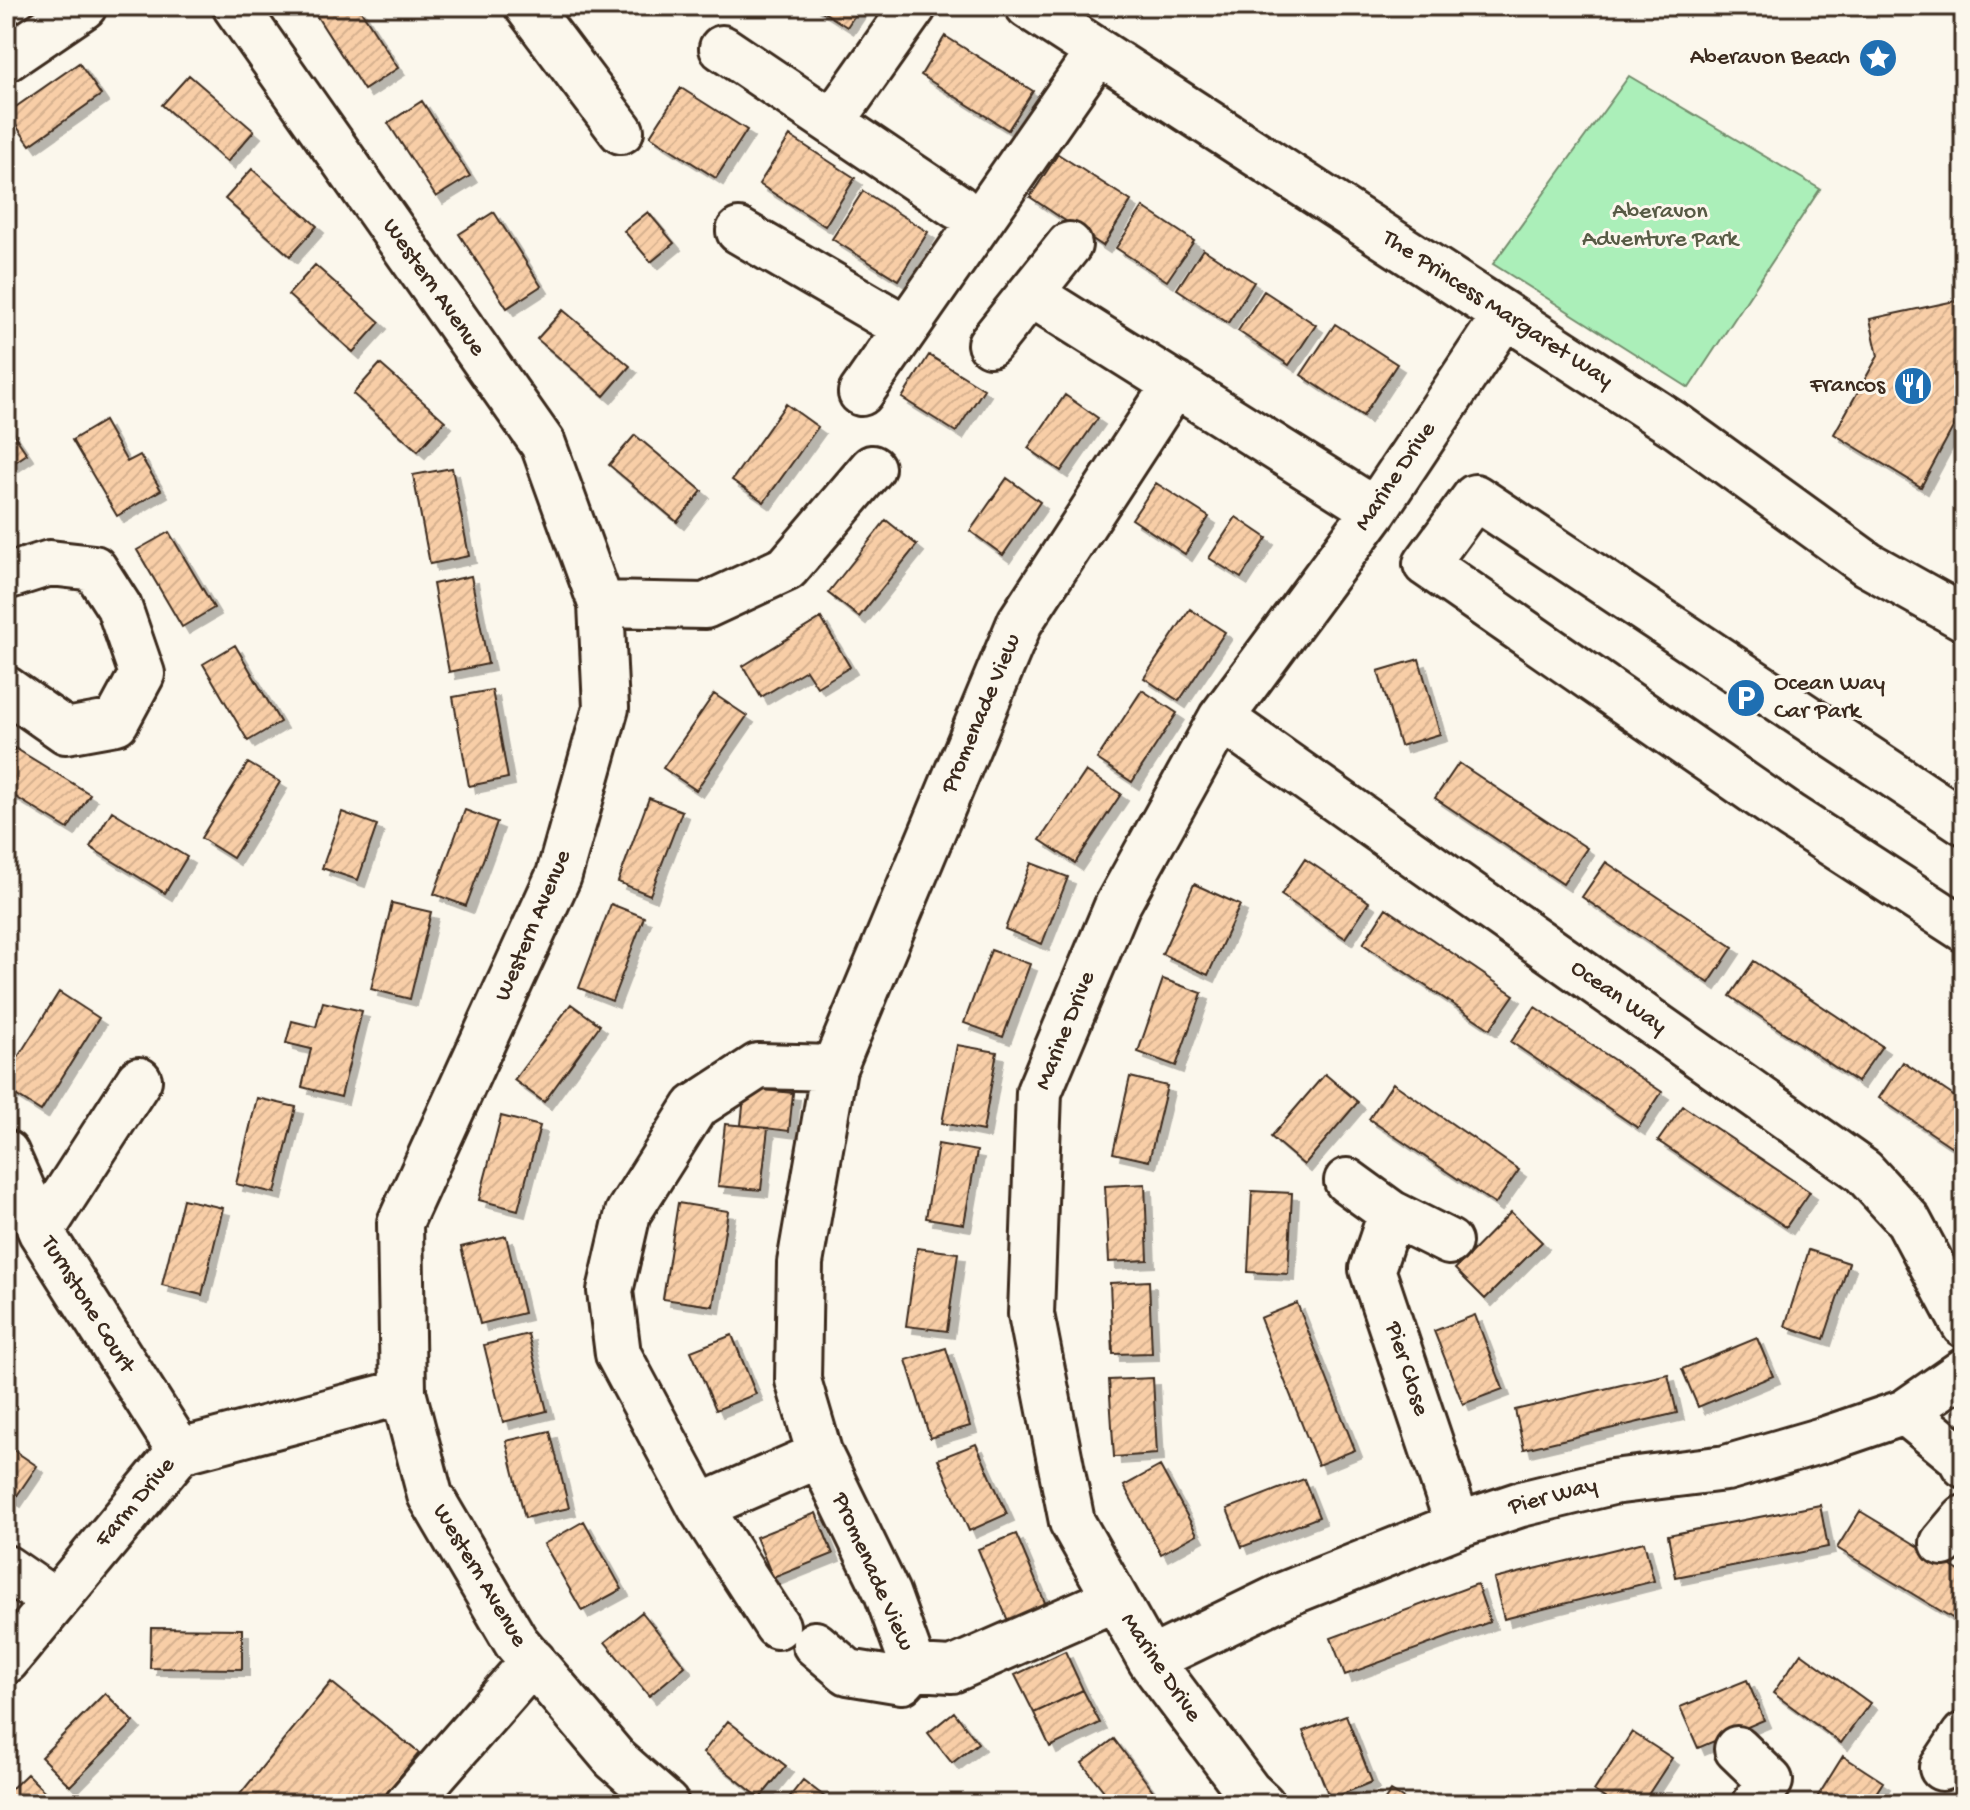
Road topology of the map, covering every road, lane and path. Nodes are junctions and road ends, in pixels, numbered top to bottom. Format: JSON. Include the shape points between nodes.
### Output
{"nodes":[{"id":1,"x":84,"y":6,"type":"edge"},
{"id":2,"x":235,"y":6,"type":"edge"},
{"id":3,"x":527,"y":6,"type":"edge"},
{"id":4,"x":914,"y":6,"type":"edge"},
{"id":5,"x":1028,"y":6,"type":"edge"},
{"id":6,"x":722,"y":48,"type":"dead end"},
{"id":7,"x":1098,"y":52,"type":"junction"},
{"id":8,"x":6,"y":59,"type":"edge"},
{"id":9,"x":832,"y":122,"type":"junction"},
{"id":10,"x":621,"y":131,"type":"dead end"},
{"id":11,"x":958,"y":207,"type":"dead end"},
{"id":12,"x":739,"y":231,"type":"dead end"},
{"id":13,"x":1069,"y":245,"type":"dead end"},
{"id":14,"x":1031,"y":294,"type":"junction"},
{"id":15,"x":1505,"y":315,"type":"junction"},
{"id":16,"x":906,"y":328,"type":"junction"},
{"id":17,"x":990,"y":344,"type":"dead end"},
{"id":18,"x":1175,"y":384,"type":"junction"},
{"id":19,"x":861,"y":393,"type":"dead end"},
{"id":20,"x":872,"y":468,"type":"dead end"},
{"id":21,"x":1375,"y":510,"type":"junction"},
{"id":22,"x":6,"y":577,"type":"edge"},
{"id":23,"x":601,"y":604,"type":"junction"},
{"id":24,"x":1964,"y":618,"type":"edge"},
{"id":25,"x":6,"y":689,"type":"edge"},
{"id":26,"x":1221,"y":718,"type":"junction"},
{"id":27,"x":1964,"y":822,"type":"edge"},
{"id":28,"x":1964,"y":929,"type":"edge"},
{"id":29,"x":834,"y":1068,"type":"junction"},
{"id":30,"x":139,"y":1080,"type":"dead end"},
{"id":31,"x":6,"y":1153,"type":"edge"},
{"id":32,"x":1347,"y":1181,"type":"dead end"},
{"id":33,"x":1391,"y":1213,"type":"junction"},
{"id":34,"x":41,"y":1232,"type":"junction"},
{"id":35,"x":1449,"y":1242,"type":"dead end"},
{"id":36,"x":1964,"y":1325,"type":"edge"},
{"id":37,"x":1964,"y":1371,"type":"edge"},
{"id":38,"x":403,"y":1392,"type":"junction"},
{"id":39,"x":1905,"y":1412,"type":"junction"},
{"id":40,"x":180,"y":1451,"type":"junction"},
{"id":41,"x":820,"y":1455,"type":"junction"},
{"id":42,"x":1962,"y":1456,"type":"edge"},
{"id":43,"x":700,"y":1507,"type":"junction"},
{"id":44,"x":1458,"y":1525,"type":"junction"},
{"id":45,"x":6,"y":1568,"type":"edge"},
{"id":46,"x":1114,"y":1599,"type":"junction"},
{"id":47,"x":54,"y":1601,"type":"junction"},
{"id":48,"x":1150,"y":1660,"type":"junction"},
{"id":49,"x":6,"y":1661,"type":"edge"},
{"id":50,"x":533,"y":1661,"type":"junction"},
{"id":51,"x":914,"y":1668,"type":"junction"},
{"id":52,"x":1737,"y":1749,"type":"dead end"},
{"id":53,"x":408,"y":1804,"type":"edge"},
{"id":54,"x":666,"y":1804,"type":"edge"},
{"id":55,"x":1262,"y":1804,"type":"edge"},
{"id":56,"x":1755,"y":1804,"type":"edge"}],
"edges":[{"from":1,"to":8,"type":"street"},
{"from":2,"to":23,"type":"street","name":"Western Avenue","via":[[543,444]]},
{"from":3,"to":10,"type":"street"},
{"from":4,"to":9,"type":"street"},
{"from":5,"to":7,"type":"street","name":"The Princess Margaret Way"},
{"from":6,"to":9,"type":"street"},
{"from":7,"to":15,"type":"street","name":"The Princess Margaret Way"},
{"from":7,"to":16,"type":"street"},
{"from":9,"to":11,"type":"street"},
{"from":12,"to":16,"type":"street"},
{"from":13,"to":14,"type":"street"},
{"from":14,"to":17,"type":"street"},
{"from":14,"to":18,"type":"street"},
{"from":15,"to":21,"type":"street","name":"Marine Drive"},
{"from":15,"to":24,"type":"street","name":"The Princess Margaret Way","via":[[1678,427],[1867,564]]},
{"from":16,"to":19,"type":"street"},
{"from":18,"to":21,"type":"street"},
{"from":18,"to":29,"type":"street","name":"Promenade View","via":[[1020,622]]},
{"from":20,"to":23,"type":"street","via":[[787,568],[705,606]]},
{"from":21,"to":26,"type":"street","name":"Marine Drive"},
{"from":22,"to":25,"type":"street","via":[[50,563],[94,568],[119,607],[142,674],[116,722],[66,731]]},
{"from":23,"to":38,"type":"street","name":"Western Avenue","via":[[606,708],[559,875],[400,1223]]},
{"from":26,"to":36,"type":"street","name":"Ocean Way","via":[[1863,1171],[1908,1220]]},
{"from":26,"to":46,"type":"street","name":"Marine Drive","via":[[1117,906],[1039,1092],[1031,1314],[1072,1522]]},
{"from":27,"to":28,"type":"street","via":[[1475,497],[1426,564],[1791,817]]},
{"from":29,"to":41,"type":"street","name":"Promenade View","via":[[800,1263],[798,1380]]},
{"from":29,"to":43,"type":"street","via":[[758,1066],[695,1107],[628,1213],[610,1291],[618,1354]]},
{"from":30,"to":34,"type":"street"},
{"from":31,"to":34,"type":"street","name":"Turnstone Court"},
{"from":32,"to":33,"type":"street"},
{"from":33,"to":35,"type":"street"},
{"from":33,"to":44,"type":"street","name":"Pier Close","via":[[1372,1269]]},
{"from":34,"to":40,"type":"street","name":"Turnstone Court"},
{"from":37,"to":39,"type":"street","name":"Pier Way"},
{"from":38,"to":40,"type":"street","name":"Farm Drive"},
{"from":38,"to":50,"type":"street","name":"Western Avenue","via":[[430,1495],[516,1642]]},
{"from":39,"to":42,"type":"street"},
{"from":39,"to":44,"type":"street","name":"Pier Way","via":[[1726,1468],[1612,1482]]},
{"from":40,"to":47,"type":"street","name":"Farm Drive"},
{"from":41,"to":43,"type":"street"},
{"from":41,"to":51,"type":"street","name":"Promenade View","via":[[887,1593]]},
{"from":43,"to":51,"type":"street","via":[[796,1635],[848,1672],[902,1681]]},
{"from":44,"to":48,"type":"street","name":"Pier Way","via":[[1286,1594]]},
{"from":45,"to":47,"type":"street"},
{"from":46,"to":48,"type":"street","name":"Marine Drive"},
{"from":46,"to":51,"type":"street","name":"Promenade View","via":[[952,1670]]},
{"from":47,"to":49,"type":"street","name":"Farm Drive"},
{"from":48,"to":55,"type":"street","name":"Marine Drive"},
{"from":50,"to":53,"type":"street"},
{"from":50,"to":54,"type":"street","name":"Western Avenue","via":[[615,1759]]},
{"from":52,"to":56,"type":"street","via":[[1770,1781]]}]}
